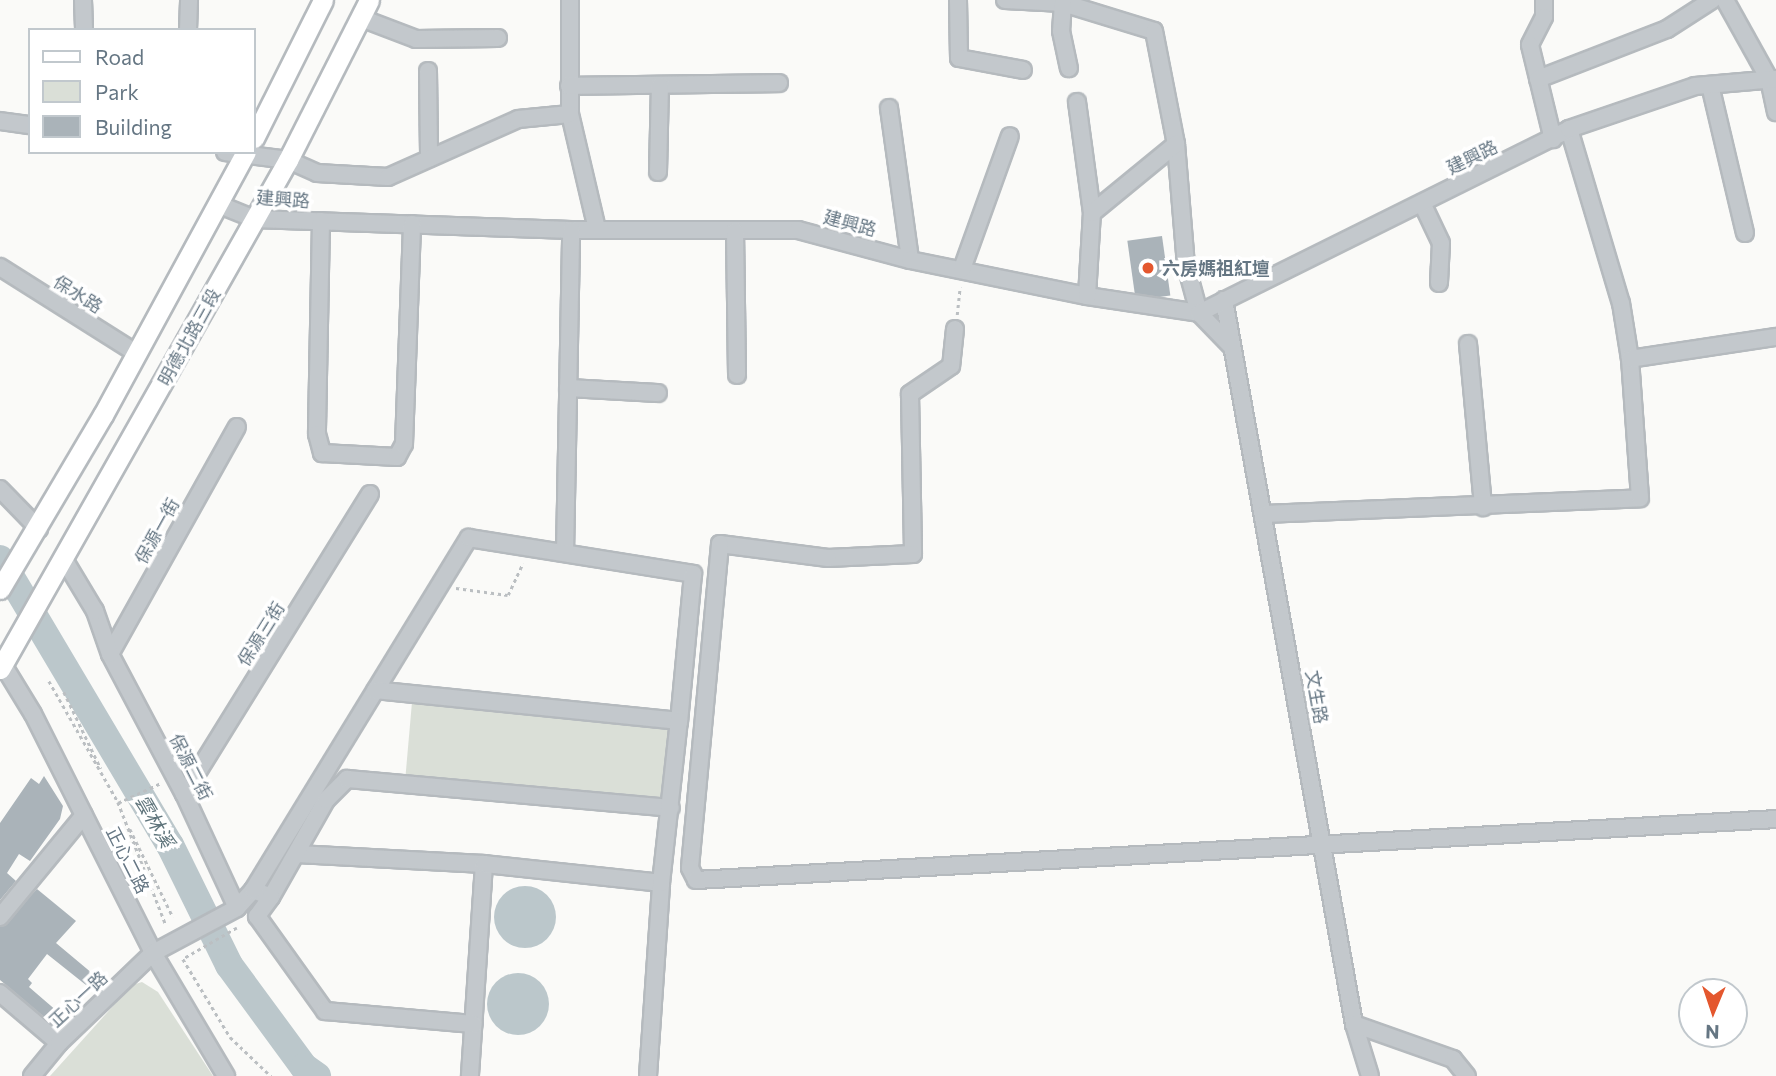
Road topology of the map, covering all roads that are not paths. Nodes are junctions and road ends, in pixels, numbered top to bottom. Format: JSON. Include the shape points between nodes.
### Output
{"nodes":[{"id":1,"x":83,"y":0,"type":"edge"},
{"id":2,"x":189,"y":0,"type":"edge"},
{"id":3,"x":323,"y":0,"type":"edge"},
{"id":4,"x":570,"y":0,"type":"edge"},
{"id":5,"x":958,"y":0,"type":"edge"},
{"id":6,"x":1005,"y":0,"type":"edge"},
{"id":7,"x":1544,"y":0,"type":"edge"},
{"id":8,"x":1712,"y":0,"type":"edge"},
{"id":9,"x":1725,"y":0,"type":"edge"},
{"id":10,"x":1063,"y":3,"type":"junction"},
{"id":11,"x":365,"y":9,"type":"edge"},
{"id":12,"x":83,"y":28,"type":"edge"},
{"id":13,"x":188,"y":28,"type":"edge"},
{"id":14,"x":498,"y":38,"type":"dead end"},
{"id":15,"x":1069,"y":68,"type":"dead end"},
{"id":16,"x":1023,"y":70,"type":"dead end"},
{"id":17,"x":428,"y":71,"type":"dead end"},
{"id":18,"x":1538,"y":79,"type":"junction"},
{"id":19,"x":1773,"y":79,"type":"edge"},
{"id":20,"x":779,"y":83,"type":"dead end"},
{"id":21,"x":660,"y":85,"type":"junction"},
{"id":22,"x":1710,"y":85,"type":"junction"},
{"id":23,"x":569,"y":86,"type":"junction"},
{"id":24,"x":1077,"y":102,"type":"dead end"},
{"id":25,"x":889,"y":108,"type":"dead end"},
{"id":26,"x":1776,"y":112,"type":"edge"},
{"id":27,"x":570,"y":114,"type":"junction"},
{"id":28,"x":0,"y":121,"type":"edge"},
{"id":29,"x":28,"y":125,"type":"edge"},
{"id":30,"x":256,"y":125,"type":"edge"},
{"id":31,"x":1569,"y":129,"type":"junction"},
{"id":32,"x":1010,"y":136,"type":"dead end"},
{"id":33,"x":1553,"y":139,"type":"junction"},
{"id":34,"x":1176,"y":144,"type":"junction"},
{"id":35,"x":256,"y":152,"type":"edge"},
{"id":36,"x":241,"y":154,"type":"edge"},
{"id":37,"x":429,"y":158,"type":"junction"},
{"id":38,"x":288,"y":160,"type":"junction"},
{"id":39,"x":658,"y":172,"type":"dead end"},
{"id":40,"x":1422,"y":203,"type":"junction"},
{"id":41,"x":220,"y":205,"type":"junction"},
{"id":42,"x":1092,"y":213,"type":"junction"},
{"id":43,"x":254,"y":219,"type":"junction"},
{"id":44,"x":321,"y":221,"type":"junction"},
{"id":45,"x":412,"y":224,"type":"junction"},
{"id":46,"x":597,"y":229,"type":"junction"},
{"id":47,"x":571,"y":230,"type":"junction"},
{"id":48,"x":735,"y":230,"type":"junction"},
{"id":49,"x":1745,"y":233,"type":"dead end"},
{"id":50,"x":910,"y":260,"type":"junction"},
{"id":51,"x":0,"y":267,"type":"edge"},
{"id":52,"x":962,"y":270,"type":"junction"},
{"id":53,"x":1439,"y":283,"type":"dead end"},
{"id":54,"x":1087,"y":296,"type":"junction"},
{"id":55,"x":1224,"y":300,"type":"junction"},
{"id":56,"x":1199,"y":313,"type":"junction"},
{"id":57,"x":955,"y":329,"type":"road end"},
{"id":58,"x":1776,"y":337,"type":"edge"},
{"id":59,"x":1468,"y":344,"type":"dead end"},
{"id":60,"x":1232,"y":347,"type":"junction"},
{"id":61,"x":136,"y":353,"type":"junction"},
{"id":62,"x":1630,"y":359,"type":"junction"},
{"id":63,"x":737,"y":375,"type":"dead end"},
{"id":64,"x":568,"y":388,"type":"junction"},
{"id":65,"x":658,"y":393,"type":"dead end"},
{"id":66,"x":237,"y":427,"type":"dead end"},
{"id":67,"x":0,"y":489,"type":"edge"},
{"id":68,"x":370,"y":494,"type":"dead end"},
{"id":69,"x":1483,"y":506,"type":"junction"},
{"id":70,"x":1266,"y":514,"type":"junction"},
{"id":71,"x":39,"y":529,"type":"junction"},
{"id":72,"x":565,"y":553,"type":"junction"},
{"id":73,"x":65,"y":561,"type":"junction"},
{"id":74,"x":0,"y":589,"type":"edge"},
{"id":75,"x":110,"y":654,"type":"junction"},
{"id":76,"x":1,"y":665,"type":"edge"},
{"id":77,"x":376,"y":690,"type":"junction"},
{"id":78,"x":680,"y":721,"type":"junction"},
{"id":79,"x":184,"y":794,"type":"junction"},
{"id":80,"x":671,"y":808,"type":"junction"},
{"id":81,"x":84,"y":816,"type":"junction"},
{"id":82,"x":1776,"y":819,"type":"edge"},
{"id":83,"x":1324,"y":845,"type":"junction"},
{"id":84,"x":297,"y":854,"type":"junction"},
{"id":85,"x":484,"y":864,"type":"junction"},
{"id":86,"x":661,"y":883,"type":"junction"},
{"id":87,"x":253,"y":890,"type":"junction"},
{"id":88,"x":271,"y":897,"type":"junction"},
{"id":89,"x":232,"y":910,"type":"junction"},
{"id":90,"x":0,"y":917,"type":"edge"},
{"id":91,"x":156,"y":952,"type":"junction"},
{"id":92,"x":0,"y":993,"type":"edge"},
{"id":93,"x":473,"y":1024,"type":"junction"},
{"id":94,"x":1354,"y":1024,"type":"junction"},
{"id":95,"x":60,"y":1043,"type":"junction"},
{"id":96,"x":33,"y":1076,"type":"edge"},
{"id":97,"x":226,"y":1076,"type":"edge"},
{"id":98,"x":470,"y":1076,"type":"edge"},
{"id":99,"x":648,"y":1076,"type":"edge"},
{"id":100,"x":1370,"y":1076,"type":"edge"},
{"id":101,"x":1467,"y":1076,"type":"edge"}],
"edges":[{"from":1,"to":12,"type":"street"},
{"from":2,"to":13,"type":"street"},
{"from":3,"to":30,"type":"main road"},
{"from":4,"to":23,"type":"street"},
{"from":5,"to":16,"type":"street","via":[[959,58]]},
{"from":6,"to":10,"type":"street"},
{"from":7,"to":18,"type":"street","via":[[1544,17],[1530,45]]},
{"from":8,"to":18,"type":"street","via":[[1668,29]]},
{"from":9,"to":19,"type":"street"},
{"from":10,"to":15,"type":"street","via":[[1061,31]]},
{"from":10,"to":34,"type":"street","via":[[1154,31]]},
{"from":11,"to":14,"type":"street","via":[[416,39]]},
{"from":11,"to":38,"type":"main road","name":"明德北路三段"},
{"from":17,"to":37,"type":"street"},
{"from":18,"to":33,"type":"street"},
{"from":19,"to":22,"type":"street","name":"建興路"},
{"from":19,"to":26,"type":"street"},
{"from":20,"to":21,"type":"street"},
{"from":21,"to":23,"type":"street"},
{"from":21,"to":39,"type":"street"},
{"from":22,"to":31,"type":"street","name":"建興路"},
{"from":22,"to":49,"type":"street"},
{"from":23,"to":27,"type":"street"},
{"from":24,"to":42,"type":"street"},
{"from":25,"to":50,"type":"street"},
{"from":27,"to":37,"type":"street","via":[[518,119]]},
{"from":27,"to":46,"type":"street"},
{"from":28,"to":29,"type":"street"},
{"from":31,"to":33,"type":"street","name":"建興路"},
{"from":31,"to":62,"type":"street","via":[[1620,303]]},
{"from":32,"to":52,"type":"street"},
{"from":33,"to":40,"type":"street","name":"建興路"},
{"from":34,"to":42,"type":"street"},
{"from":34,"to":56,"type":"street","via":[[1186,265]]},
{"from":35,"to":38,"type":"street"},
{"from":36,"to":41,"type":"main road"},
{"from":37,"to":38,"type":"street","via":[[388,177],[317,173]]},
{"from":38,"to":43,"type":"main road","name":"明德北路三段"},
{"from":40,"to":53,"type":"street","via":[[1441,243]]},
{"from":40,"to":55,"type":"street","name":"建興路"},
{"from":41,"to":43,"type":"street","name":"建興路"},
{"from":41,"to":61,"type":"main road"},
{"from":42,"to":54,"type":"street"},
{"from":43,"to":44,"type":"street","name":"建興路"},
{"from":43,"to":73,"type":"main road","name":"明德北路三段"},
{"from":44,"to":45,"type":"street","name":"建興路"},
{"from":44,"to":45,"type":"street","via":[[317,434],[322,453],[397,457],[404,444]]},
{"from":45,"to":47,"type":"street","name":"建興路"},
{"from":46,"to":47,"type":"street","name":"建興路"},
{"from":46,"to":48,"type":"street","name":"建興路"},
{"from":47,"to":64,"type":"street"},
{"from":48,"to":50,"type":"street","name":"建興路","via":[[798,230]]},
{"from":48,"to":63,"type":"street"},
{"from":50,"to":52,"type":"street","name":"建興路"},
{"from":51,"to":61,"type":"street","name":"保水路"},
{"from":52,"to":54,"type":"street","name":"建興路"},
{"from":54,"to":56,"type":"street","name":"建興路"},
{"from":55,"to":56,"type":"street","name":"建興路"},
{"from":55,"to":60,"type":"street","name":"文生路"},
{"from":56,"to":60,"type":"street"},
{"from":57,"to":83,"type":"street","via":[[951,366],[910,394],[913,554],[828,558],[720,544],[690,868],[696,880]]},
{"from":58,"to":62,"type":"street"},
{"from":59,"to":69,"type":"street"},
{"from":60,"to":70,"type":"street","name":"文生路"},
{"from":61,"to":71,"type":"main road"},
{"from":62,"to":69,"type":"street","via":[[1640,498]]},
{"from":64,"to":65,"type":"street"},
{"from":64,"to":72,"type":"street"},
{"from":66,"to":75,"type":"street","name":"保源一街"},
{"from":67,"to":71,"type":"street"},
{"from":68,"to":79,"type":"street","name":"保源三街"},
{"from":69,"to":70,"type":"street"},
{"from":70,"to":83,"type":"street","name":"文生路"},
{"from":71,"to":74,"type":"main road"},
{"from":72,"to":77,"type":"street","via":[[470,538]]},
{"from":72,"to":78,"type":"street","via":[[693,574]]},
{"from":73,"to":75,"type":"street","name":"保源二街","via":[[95,611]]},
{"from":73,"to":76,"type":"main road","name":"明德北路三段"},
{"from":75,"to":79,"type":"street","name":"保源二街"},
{"from":76,"to":81,"type":"street","name":"正心二路","via":[[33,714]]},
{"from":77,"to":78,"type":"street"},
{"from":77,"to":87,"type":"street"},
{"from":78,"to":80,"type":"street"},
{"from":79,"to":89,"type":"street","name":"保源二街"},
{"from":80,"to":84,"type":"street","via":[[347,779],[326,800]]},
{"from":80,"to":86,"type":"street"},
{"from":81,"to":90,"type":"street"},
{"from":81,"to":91,"type":"street","name":"正心二路"},
{"from":82,"to":83,"type":"street"},
{"from":83,"to":94,"type":"street","name":"文生路"},
{"from":84,"to":85,"type":"street"},
{"from":84,"to":88,"type":"street"},
{"from":85,"to":86,"type":"street"},
{"from":85,"to":93,"type":"street"},
{"from":86,"to":99,"type":"street"},
{"from":87,"to":88,"type":"street"},
{"from":87,"to":89,"type":"street"},
{"from":88,"to":93,"type":"street","via":[[257,916],[325,1011]]},
{"from":89,"to":91,"type":"street"},
{"from":91,"to":95,"type":"street","name":"正心一路"},
{"from":91,"to":97,"type":"street","name":"正心二路"},
{"from":92,"to":95,"type":"street"},
{"from":93,"to":98,"type":"street"},
{"from":94,"to":100,"type":"street","name":"文生路"},
{"from":94,"to":101,"type":"street","via":[[1453,1059]]},
{"from":95,"to":96,"type":"street","name":"正心一路"}]}
